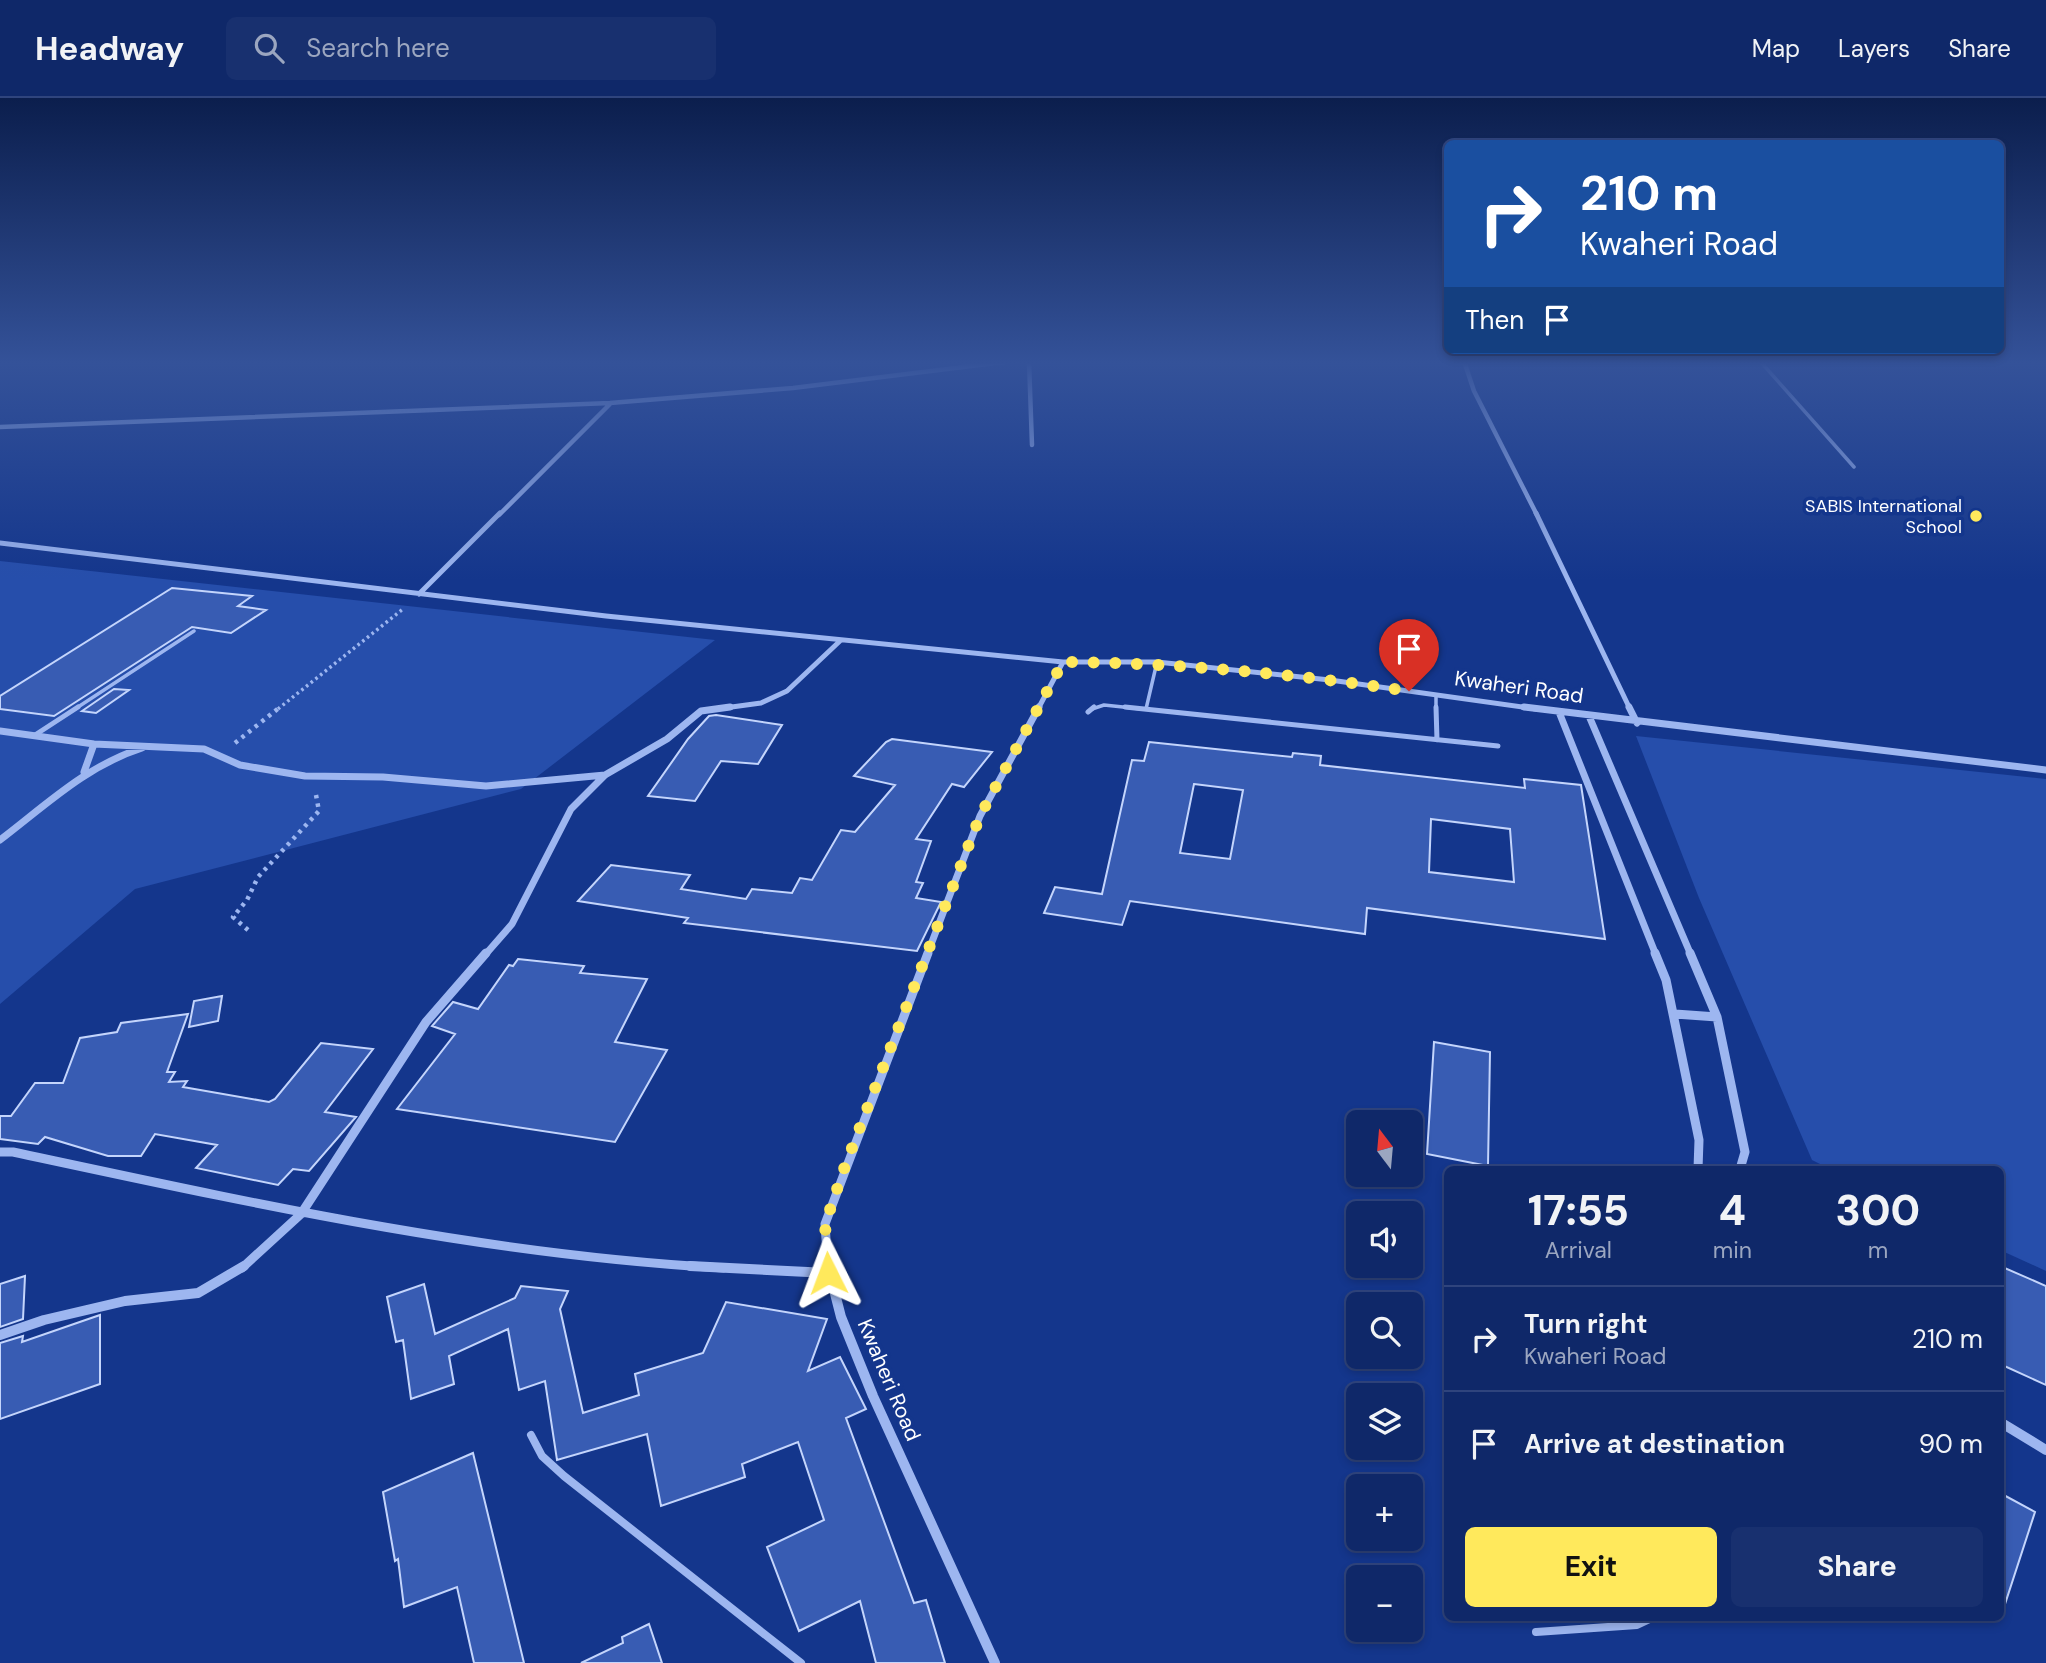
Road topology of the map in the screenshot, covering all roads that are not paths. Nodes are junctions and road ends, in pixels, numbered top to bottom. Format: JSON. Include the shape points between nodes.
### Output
{"nodes":[{"id":1,"x":579,"y":434,"type":"edge"},
{"id":2,"x":1032,"y":434,"type":"edge"},
{"id":3,"x":1496,"y":434,"type":"edge"},
{"id":4,"x":1825,"y":434,"type":"edge"},
{"id":5,"x":1032,"y":445,"type":"dead end"},
{"id":6,"x":1854,"y":467,"type":"dead end"},
{"id":7,"x":0,"y":543,"type":"edge"},
{"id":8,"x":419,"y":594,"type":"junction"},
{"id":9,"x":194,"y":631,"type":"dead end"},
{"id":10,"x":841,"y":639,"type":"junction"},
{"id":11,"x":1063,"y":662,"type":"junction"},
{"id":12,"x":1157,"y":663,"type":"junction"},
{"id":13,"x":1436,"y":695,"type":"junction"},
{"id":14,"x":1146,"y":709,"type":"junction"},
{"id":15,"x":1087,"y":712,"type":"dead end"},
{"id":16,"x":1559,"y":712,"type":"junction"},
{"id":17,"x":1589,"y":716,"type":"junction"},
{"id":18,"x":1637,"y":723,"type":"junction"},
{"id":19,"x":0,"y":731,"type":"edge"},
{"id":20,"x":35,"y":735,"type":"junction"},
{"id":21,"x":1437,"y":740,"type":"junction"},
{"id":22,"x":94,"y":744,"type":"junction"},
{"id":23,"x":149,"y":746,"type":"junction"},
{"id":24,"x":1498,"y":746,"type":"dead end"},
{"id":25,"x":2046,"y":770,"type":"edge"},
{"id":26,"x":84,"y":773,"type":"junction"},
{"id":27,"x":605,"y":775,"type":"junction"},
{"id":28,"x":0,"y":840,"type":"edge"},
{"id":29,"x":1675,"y":1014,"type":"junction"},
{"id":30,"x":1717,"y":1017,"type":"junction"},
{"id":31,"x":0,"y":1152,"type":"edge"},
{"id":32,"x":1698,"y":1166,"type":"edge"},
{"id":33,"x":1741,"y":1166,"type":"edge"},
{"id":34,"x":301,"y":1214,"type":"junction"},
{"id":35,"x":828,"y":1273,"type":"junction"},
{"id":36,"x":0,"y":1335,"type":"edge"},
{"id":37,"x":2004,"y":1424,"type":"edge"},
{"id":38,"x":531,"y":1435,"type":"dead end"},
{"id":39,"x":2046,"y":1450,"type":"edge"},
{"id":40,"x":1646,"y":1621,"type":"edge"},
{"id":41,"x":1536,"y":1632,"type":"dead end"},
{"id":42,"x":801,"y":1663,"type":"edge"},
{"id":43,"x":995,"y":1663,"type":"edge"}],
"edges":[{"from":1,"to":8,"type":"street"},
{"from":2,"to":5,"type":"street"},
{"from":3,"to":18,"type":"street"},
{"from":4,"to":6,"type":"lane"},
{"from":7,"to":8,"type":"street"},
{"from":8,"to":10,"type":"street"},
{"from":9,"to":20,"type":"lane"},
{"from":10,"to":11,"type":"street"},
{"from":10,"to":27,"type":"street","via":[[787,691],[761,703],[701,712],[667,739]]},
{"from":11,"to":12,"type":"street","name":"Kwaheri Road"},
{"from":11,"to":35,"type":"street","name":"Kwaheri Road","via":[[980,816],[845,1166],[825,1224]]},
{"from":12,"to":13,"type":"street","name":"Kwaheri Road"},
{"from":12,"to":14,"type":"lane"},
{"from":13,"to":16,"type":"street","name":"Kwaheri Road"},
{"from":13,"to":21,"type":"lane"},
{"from":14,"to":15,"type":"lane","via":[[1104,705]]},
{"from":14,"to":21,"type":"lane"},
{"from":16,"to":17,"type":"street","name":"Kwaheri Road"},
{"from":16,"to":29,"type":"street","via":[[1666,979]]},
{"from":17,"to":18,"type":"street","name":"Kwaheri Road"},
{"from":17,"to":30,"type":"street"},
{"from":18,"to":25,"type":"street","name":"Kwaheri Road"},
{"from":19,"to":20,"type":"street"},
{"from":20,"to":22,"type":"street"},
{"from":21,"to":24,"type":"lane"},
{"from":22,"to":23,"type":"street"},
{"from":22,"to":26,"type":"street"},
{"from":23,"to":26,"type":"street","via":[[117,754]]},
{"from":23,"to":27,"type":"street","via":[[204,749],[240,765],[306,776],[486,786]]},
{"from":26,"to":28,"type":"street"},
{"from":27,"to":34,"type":"street","via":[[571,809],[512,924],[426,1022]]},
{"from":29,"to":30,"type":"street"},
{"from":29,"to":32,"type":"street","via":[[1699,1140]]},
{"from":30,"to":33,"type":"street","via":[[1745,1152]]},
{"from":31,"to":34,"type":"street"},
{"from":34,"to":35,"type":"street","via":[[636,1263]]},
{"from":34,"to":36,"type":"street","via":[[243,1267],[198,1293],[125,1301]]},
{"from":35,"to":43,"type":"street","name":"Kwaheri Road","via":[[873,1396]]},
{"from":37,"to":39,"type":"street"},
{"from":38,"to":42,"type":"lane","via":[[541,1455],[564,1476]]},
{"from":40,"to":41,"type":"lane"}]}
